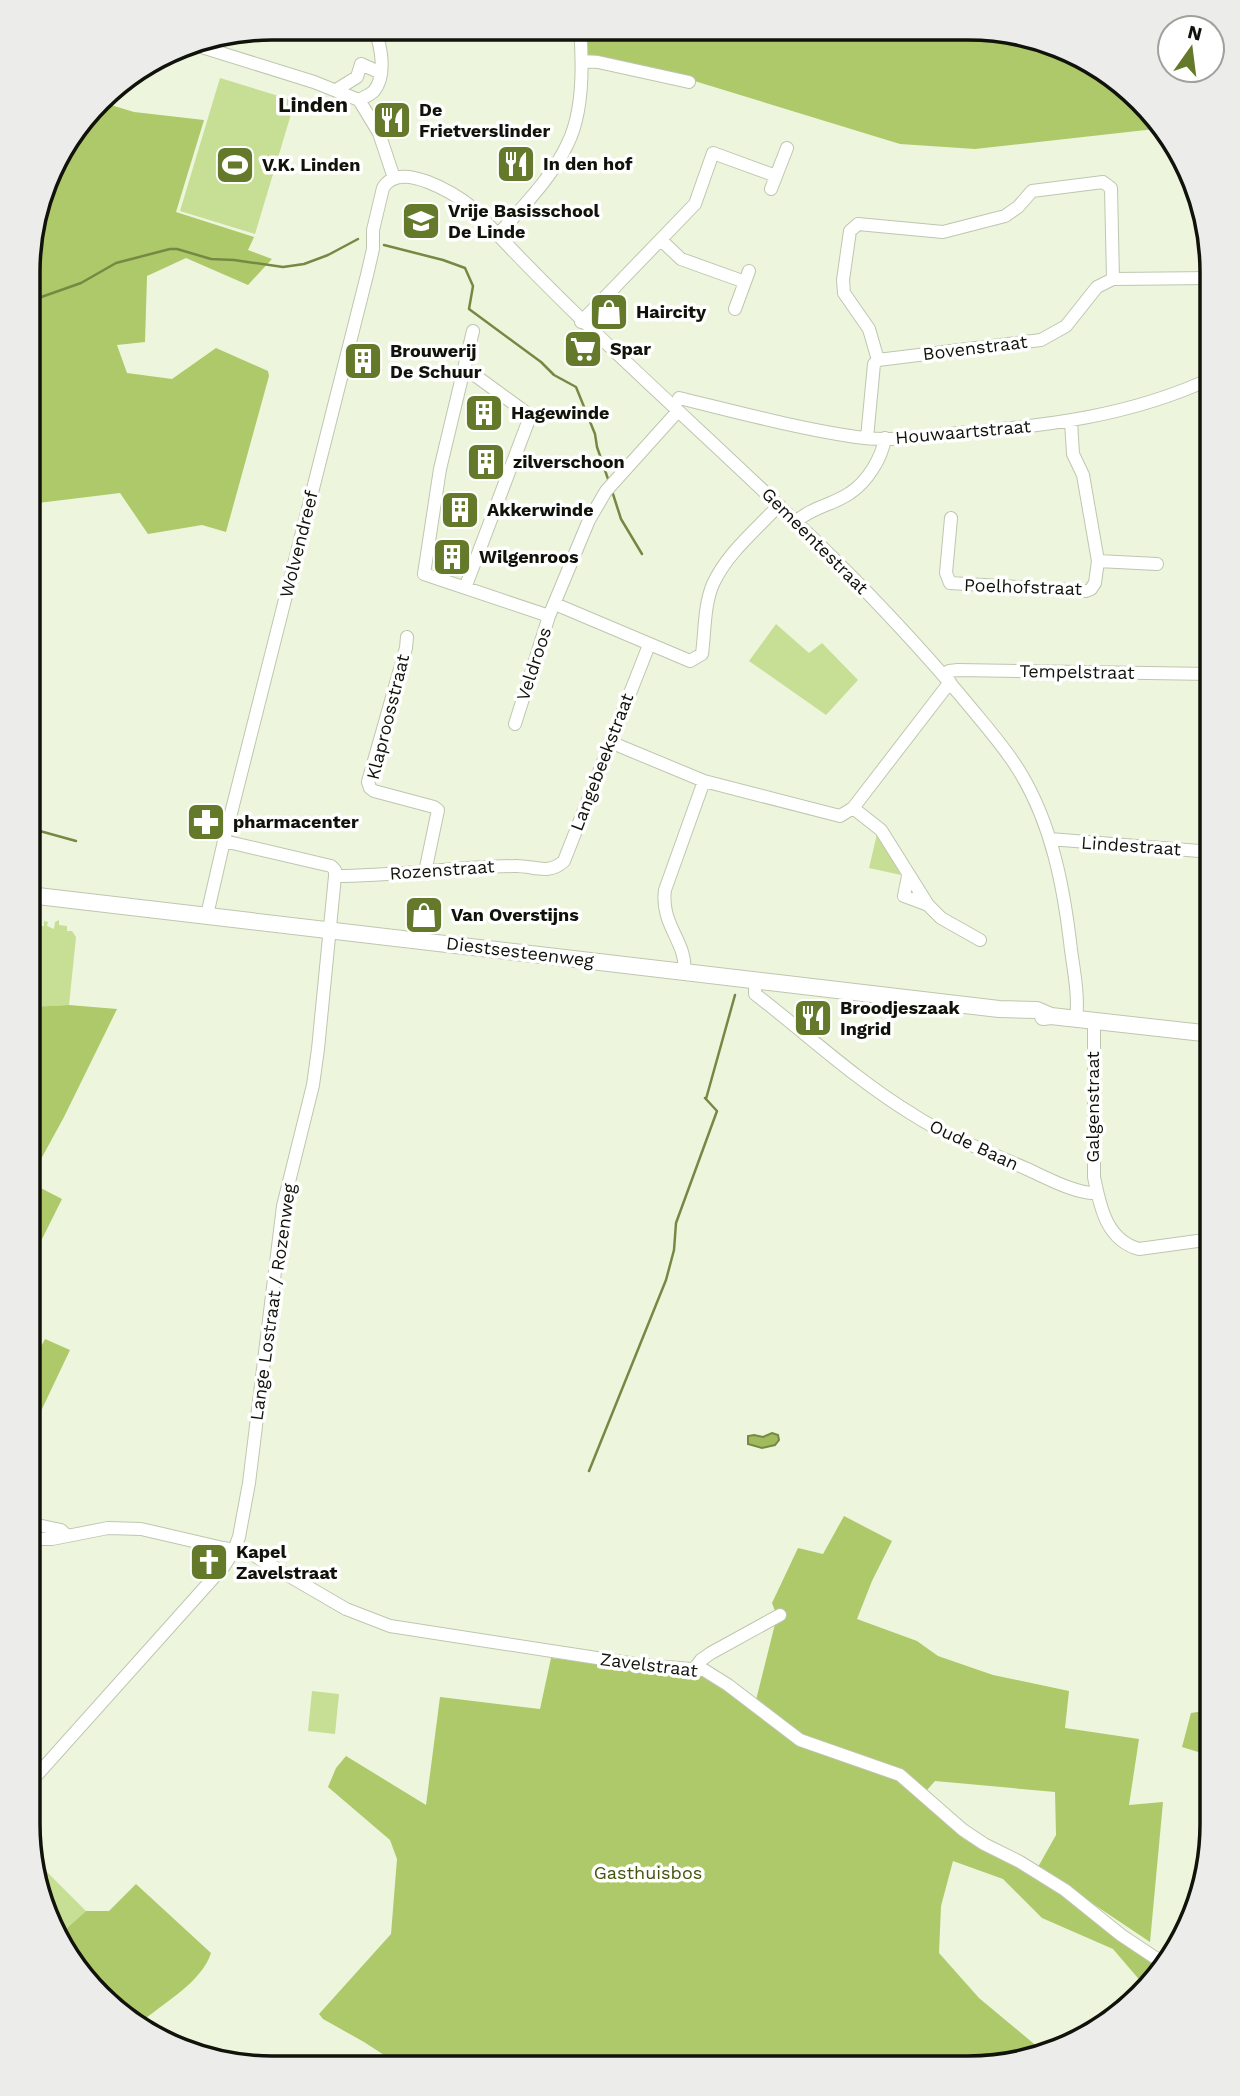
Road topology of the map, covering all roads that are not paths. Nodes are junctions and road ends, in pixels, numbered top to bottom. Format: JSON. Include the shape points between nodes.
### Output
{"nodes":[{"id":1,"x":377,"y":40,"type":"edge"},
{"id":2,"x":581,"y":40,"type":"edge"},
{"id":3,"x":208,"y":49,"type":"edge"},
{"id":4,"x":583,"y":61,"type":"junction"},
{"id":5,"x":379,"y":78,"type":"junction"},
{"id":6,"x":689,"y":82,"type":"dead end"},
{"id":7,"x":336,"y":90,"type":"junction"},
{"id":8,"x":359,"y":100,"type":"junction"},
{"id":9,"x":786,"y":148,"type":"dead end"},
{"id":10,"x":393,"y":175,"type":"junction"},
{"id":11,"x":776,"y":176,"type":"junction"},
{"id":12,"x":771,"y":189,"type":"dead end"},
{"id":13,"x":498,"y":235,"type":"junction"},
{"id":14,"x":661,"y":240,"type":"junction"},
{"id":15,"x":1200,"y":278,"type":"edge"},
{"id":16,"x":1113,"y":279,"type":"junction"},
{"id":17,"x":735,"y":309,"type":"dead end"},
{"id":18,"x":581,"y":321,"type":"junction"},
{"id":19,"x":473,"y":331,"type":"dead end"},
{"id":20,"x":878,"y":360,"type":"junction"},
{"id":21,"x":465,"y":368,"type":"junction"},
{"id":22,"x":1200,"y":383,"type":"edge"},
{"id":23,"x":678,"y":404,"type":"junction"},
{"id":24,"x":710,"y":407,"type":"junction"},
{"id":25,"x":688,"y":421,"type":"junction"},
{"id":26,"x":1071,"y":421,"type":"junction"},
{"id":27,"x":867,"y":438,"type":"junction"},
{"id":28,"x":885,"y":438,"type":"junction"},
{"id":29,"x":779,"y":505,"type":"junction"},
{"id":30,"x":951,"y":518,"type":"dead end"},
{"id":31,"x":797,"y":521,"type":"junction"},
{"id":32,"x":1098,"y":561,"type":"junction"},
{"id":33,"x":1157,"y":564,"type":"dead end"},
{"id":34,"x":465,"y":588,"type":"junction"},
{"id":35,"x":552,"y":610,"type":"junction"},
{"id":36,"x":407,"y":638,"type":"dead end"},
{"id":37,"x":649,"y":645,"type":"junction"},
{"id":38,"x":1200,"y":674,"type":"edge"},
{"id":39,"x":947,"y":679,"type":"junction"},
{"id":40,"x":515,"y":724,"type":"dead end"},
{"id":41,"x":610,"y":742,"type":"junction"},
{"id":42,"x":704,"y":781,"type":"junction"},
{"id":43,"x":853,"y":808,"type":"junction"},
{"id":44,"x":1050,"y":839,"type":"junction"},
{"id":45,"x":224,"y":841,"type":"junction"},
{"id":46,"x":1200,"y":851,"type":"edge"},
{"id":47,"x":547,"y":871,"type":"joint"},
{"id":48,"x":425,"y":872,"type":"junction"},
{"id":49,"x":335,"y":876,"type":"junction"},
{"id":50,"x":40,"y":896,"type":"edge"},
{"id":51,"x":207,"y":915,"type":"junction"},
{"id":52,"x":331,"y":930,"type":"junction"},
{"id":53,"x":980,"y":940,"type":"dead end"},
{"id":54,"x":684,"y":972,"type":"junction"},
{"id":55,"x":755,"y":980,"type":"junction"},
{"id":56,"x":1076,"y":1018,"type":"junction"},
{"id":57,"x":1094,"y":1021,"type":"junction"},
{"id":58,"x":1200,"y":1033,"type":"edge"},
{"id":59,"x":1097,"y":1193,"type":"junction"},
{"id":60,"x":1199,"y":1241,"type":"edge"},
{"id":61,"x":40,"y":1526,"type":"edge"},
{"id":62,"x":67,"y":1536,"type":"junction"},
{"id":63,"x":40,"y":1538,"type":"edge"},
{"id":64,"x":234,"y":1550,"type":"junction"},
{"id":65,"x":780,"y":1615,"type":"dead end"},
{"id":66,"x":695,"y":1668,"type":"junction"},
{"id":67,"x":40,"y":1772,"type":"edge"},
{"id":68,"x":1157,"y":1958,"type":"edge"}],
"edges":[{"from":1,"to":5,"type":"street"},
{"from":2,"to":4,"type":"street"},
{"from":3,"to":7,"type":"street"},
{"from":4,"to":6,"type":"street"},
{"from":4,"to":13,"type":"street","via":[[568,144]]},
{"from":5,"to":7,"type":"street","via":[[361,64],[357,77]]},
{"from":5,"to":8,"type":"street","via":[[371,94]]},
{"from":7,"to":8,"type":"street"},
{"from":8,"to":10,"type":"street","via":[[379,133]]},
{"from":9,"to":11,"type":"street"},
{"from":10,"to":13,"type":"street","name":"Gemeentestraat","via":[[455,194]]},
{"from":10,"to":45,"type":"street","name":"Wolvendreef","via":[[383,188],[369,266]]},
{"from":11,"to":12,"type":"street"},
{"from":11,"to":14,"type":"street","via":[[713,153],[695,204]]},
{"from":13,"to":18,"type":"street","name":"Gemeentestraat"},
{"from":14,"to":17,"type":"street","via":[[681,259],[747,277]]},
{"from":14,"to":18,"type":"street"},
{"from":15,"to":16,"type":"street"},
{"from":16,"to":20,"type":"street","name":"Bovenstraat","via":[[1097,287],[1066,326],[1041,340]]},
{"from":16,"to":20,"type":"street","via":[[1111,188],[1103,182],[1032,191],[1005,216],[943,232],[858,224],[850,231],[844,293],[869,329]]},
{"from":18,"to":23,"type":"street","name":"Gemeentestraat"},
{"from":19,"to":21,"type":"street"},
{"from":20,"to":27,"type":"street"},
{"from":21,"to":34,"type":"street","via":[[440,470],[424,574]]},
{"from":21,"to":34,"type":"street","via":[[528,414]]},
{"from":22,"to":26,"type":"street","name":"Houwaartstraat","via":[[1142,405]]},
{"from":23,"to":24,"type":"street","name":"Houwaartstraat"},
{"from":23,"to":25,"type":"street","name":"Gemeentestraat"},
{"from":23,"to":35,"type":"street","name":"Veldroos","via":[[606,491]]},
{"from":24,"to":25,"type":"street"},
{"from":24,"to":27,"type":"street","name":"Houwaartstraat"},
{"from":25,"to":29,"type":"street","name":"Gemeentestraat"},
{"from":26,"to":28,"type":"street","name":"Houwaartstraat"},
{"from":26,"to":32,"type":"street","name":"Poelhofstraat","via":[[1073,454],[1083,475]]},
{"from":27,"to":28,"type":"street","name":"Houwaartstraat"},
{"from":28,"to":31,"type":"street","via":[[859,486]]},
{"from":29,"to":31,"type":"street","name":"Gemeentestraat"},
{"from":29,"to":37,"type":"street","via":[[731,556],[713,583],[702,654],[690,661]]},
{"from":30,"to":32,"type":"street","name":"Poelhofstraat","via":[[946,573],[950,583],[1086,591],[1095,583]]},
{"from":31,"to":39,"type":"street","name":"Gemeentestraat"},
{"from":32,"to":33,"type":"street","name":"Poelhofstraat"},
{"from":34,"to":35,"type":"street"},
{"from":35,"to":37,"type":"street"},
{"from":35,"to":40,"type":"street","name":"Veldroos"},
{"from":36,"to":48,"type":"street","name":"Klaproosstraat","via":[[368,782],[374,791],[438,810]]},
{"from":37,"to":41,"type":"street","name":"Langebeekstraat"},
{"from":38,"to":39,"type":"street","name":"Tempelstraat","via":[[958,670],[949,671]]},
{"from":39,"to":43,"type":"street"},
{"from":39,"to":44,"type":"street","name":"Gemeentestraat","via":[[1019,771]]},
{"from":41,"to":42,"type":"street"},
{"from":41,"to":47,"type":"street","name":"Langebeekstraat","via":[[564,860]]},
{"from":42,"to":43,"type":"street","via":[[840,816]]},
{"from":42,"to":54,"type":"street","via":[[663,904],[685,962]]},
{"from":43,"to":53,"type":"street","via":[[881,830],[928,905],[941,918]]},
{"from":44,"to":46,"type":"street","name":"Lindestraat"},
{"from":44,"to":56,"type":"street","name":"Gemeentestraat","via":[[1067,910]]},
{"from":45,"to":49,"type":"street","via":[[331,866]]},
{"from":45,"to":51,"type":"street","name":"Wolvendreef"},
{"from":47,"to":48,"type":"street","name":"Rozenstraat","via":[[516,865]]},
{"from":48,"to":49,"type":"street","name":"Rozenstraat"},
{"from":49,"to":52,"type":"street"},
{"from":50,"to":51,"type":"main road","name":"Diestsesteenweg"},
{"from":51,"to":52,"type":"main road","name":"Diestsesteenweg"},
{"from":52,"to":54,"type":"main road","name":"Diestsesteenweg"},
{"from":52,"to":64,"type":"street","name":"Lange Lostraat / Rozenweg","via":[[313,1085],[283,1206],[249,1483]]},
{"from":54,"to":55,"type":"main road","name":"Diestsesteenweg"},
{"from":55,"to":56,"type":"main road","name":"Diestsesteenweg","via":[[1010,1011],[1023,1008]]},
{"from":55,"to":59,"type":"street","name":"Oude Baan","via":[[755,995],[912,1115],[1037,1173]]},
{"from":56,"to":57,"type":"main road","name":"Diestsesteenweg"},
{"from":57,"to":58,"type":"main road","name":"Diestsesteenweg"},
{"from":57,"to":59,"type":"street","name":"Galgenstraat"},
{"from":59,"to":60,"type":"street","via":[[1114,1235],[1127,1246],[1149,1248]]},
{"from":61,"to":62,"type":"street"},
{"from":62,"to":63,"type":"street","name":"Zavelstraat"},
{"from":62,"to":64,"type":"street","name":"Zavelstraat","via":[[131,1527]]},
{"from":64,"to":66,"type":"street","name":"Zavelstraat","via":[[255,1555],[346,1609],[390,1626],[642,1665]]},
{"from":64,"to":67,"type":"street"},
{"from":65,"to":66,"type":"street","via":[[711,1653]]},
{"from":66,"to":68,"type":"street","name":"Zavelstraat","via":[[715,1676],[800,1740],[900,1775],[962,1830],[1065,1891]]}]}
